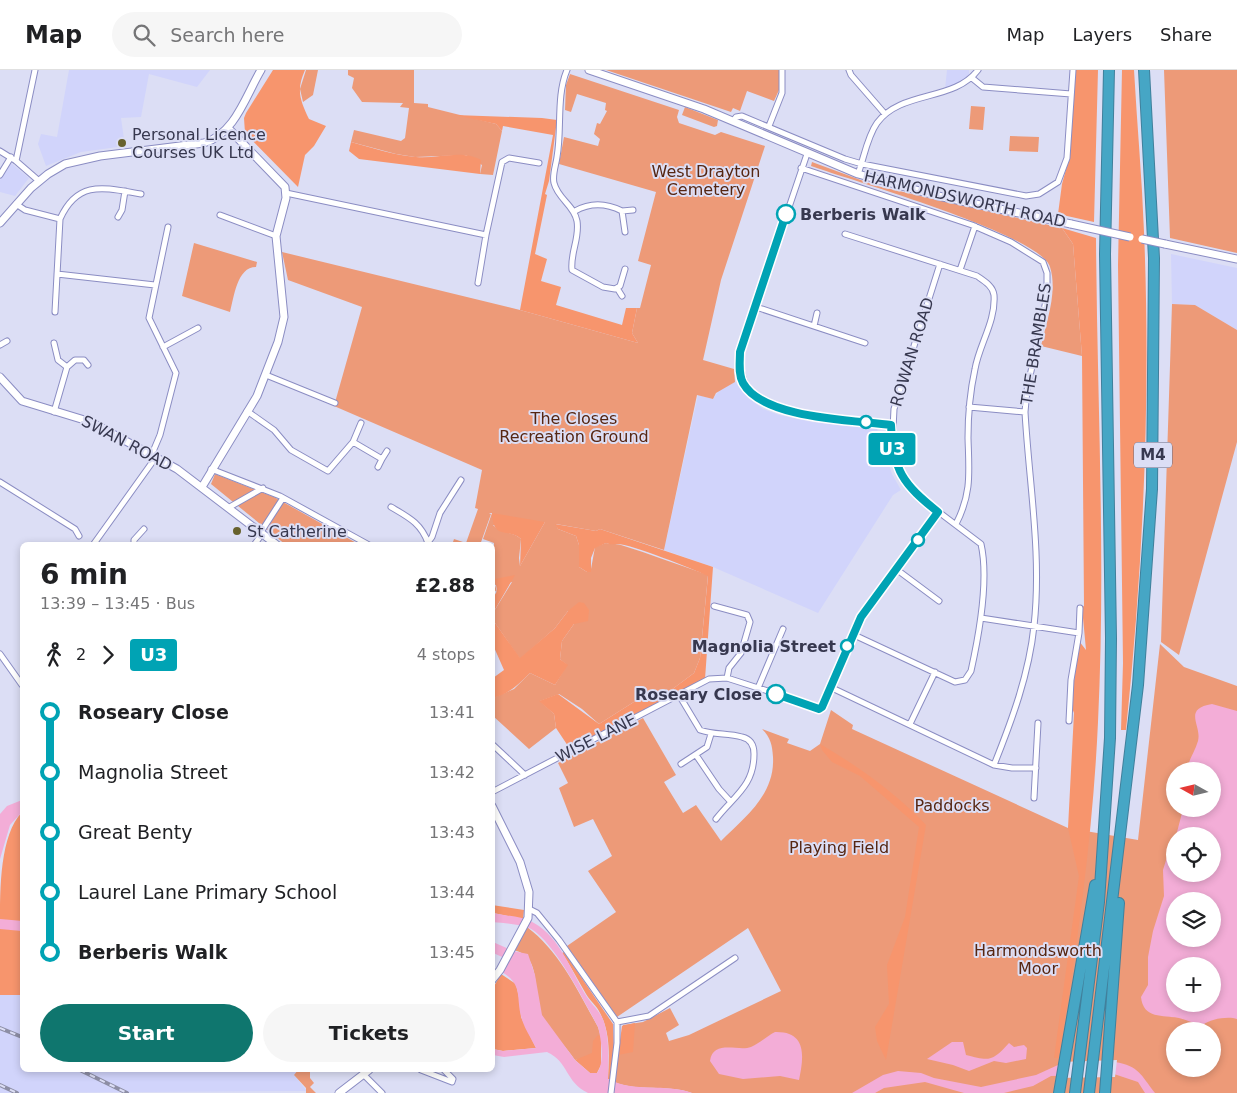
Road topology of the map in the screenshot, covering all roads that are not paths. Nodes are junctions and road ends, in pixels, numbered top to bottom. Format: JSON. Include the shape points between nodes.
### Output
{"nodes":[{"id":1,"x":35,"y":70,"type":"edge"},
{"id":2,"x":261,"y":70,"type":"edge"},
{"id":3,"x":567,"y":70,"type":"edge"},
{"id":4,"x":589,"y":70,"type":"edge"},
{"id":5,"x":782,"y":70,"type":"edge"},
{"id":6,"x":849,"y":70,"type":"edge"},
{"id":7,"x":978,"y":70,"type":"edge"},
{"id":8,"x":1072,"y":70,"type":"edge"},
{"id":9,"x":1109,"y":70,"type":"edge"},
{"id":10,"x":1144,"y":70,"type":"edge"},
{"id":11,"x":972,"y":78,"type":"junction"},
{"id":12,"x":1071,"y":94,"type":"junction"},
{"id":13,"x":885,"y":114,"type":"junction"},
{"id":14,"x":733,"y":121,"type":"junction"},
{"id":15,"x":769,"y":126,"type":"junction"},
{"id":16,"x":228,"y":128,"type":"junction"},
{"id":17,"x":0,"y":151,"type":"edge"},
{"id":18,"x":807,"y":154,"type":"junction"},
{"id":19,"x":14,"y":159,"type":"junction"},
{"id":20,"x":539,"y":163,"type":"dead end"},
{"id":21,"x":862,"y":164,"type":"junction"},
{"id":22,"x":801,"y":168,"type":"junction"},
{"id":23,"x":858,"y":174,"type":"junction"},
{"id":24,"x":0,"y":175,"type":"edge"},
{"id":25,"x":39,"y":181,"type":"junction"},
{"id":26,"x":125,"y":191,"type":"junction"},
{"id":27,"x":286,"y":193,"type":"junction"},
{"id":28,"x":141,"y":194,"type":"dead end"},
{"id":29,"x":16,"y":204,"type":"junction"},
{"id":30,"x":634,"y":210,"type":"dead end"},
{"id":31,"x":575,"y":211,"type":"junction"},
{"id":32,"x":622,"y":212,"type":"junction"},
{"id":33,"x":220,"y":215,"type":"dead end"},
{"id":34,"x":118,"y":217,"type":"dead end"},
{"id":35,"x":60,"y":219,"type":"junction"},
{"id":36,"x":0,"y":223,"type":"edge"},
{"id":37,"x":975,"y":226,"type":"junction"},
{"id":38,"x":168,"y":227,"type":"dead end"},
{"id":39,"x":625,"y":232,"type":"dead end"},
{"id":40,"x":845,"y":234,"type":"dead end"},
{"id":41,"x":486,"y":235,"type":"junction"},
{"id":42,"x":276,"y":236,"type":"junction"},
{"id":43,"x":1237,"y":260,"type":"edge"},
{"id":44,"x":940,"y":264,"type":"junction"},
{"id":45,"x":625,"y":269,"type":"dead end"},
{"id":46,"x":960,"y":270,"type":"junction"},
{"id":47,"x":57,"y":274,"type":"junction"},
{"id":48,"x":478,"y":283,"type":"dead end"},
{"id":49,"x":155,"y":285,"type":"junction"},
{"id":50,"x":617,"y":288,"type":"junction"},
{"id":51,"x":622,"y":296,"type":"dead end"},
{"id":52,"x":756,"y":307,"type":"junction"},
{"id":53,"x":55,"y":312,"type":"dead end"},
{"id":54,"x":818,"y":314,"type":"dead end"},
{"id":55,"x":814,"y":326,"type":"junction"},
{"id":56,"x":198,"y":328,"type":"dead end"},
{"id":57,"x":6,"y":341,"type":"dead end"},
{"id":58,"x":54,"y":343,"type":"dead end"},
{"id":59,"x":865,"y":343,"type":"dead end"},
{"id":60,"x":0,"y":345,"type":"edge"},
{"id":61,"x":163,"y":347,"type":"junction"},
{"id":62,"x":88,"y":365,"type":"dead end"},
{"id":63,"x":68,"y":367,"type":"junction"},
{"id":64,"x":266,"y":375,"type":"junction"},
{"id":65,"x":0,"y":378,"type":"edge"},
{"id":66,"x":334,"y":403,"type":"dead end"},
{"id":67,"x":969,"y":408,"type":"junction"},
{"id":68,"x":247,"y":411,"type":"junction"},
{"id":69,"x":54,"y":412,"type":"junction"},
{"id":70,"x":1025,"y":412,"type":"junction"},
{"id":71,"x":361,"y":423,"type":"dead end"},
{"id":72,"x":891,"y":425,"type":"junction"},
{"id":73,"x":352,"y":442,"type":"junction"},
{"id":74,"x":387,"y":451,"type":"dead end"},
{"id":75,"x":154,"y":455,"type":"junction"},
{"id":76,"x":382,"y":459,"type":"junction"},
{"id":77,"x":378,"y":467,"type":"dead end"},
{"id":78,"x":211,"y":469,"type":"junction"},
{"id":79,"x":461,"y":480,"type":"dead end"},
{"id":80,"x":0,"y":482,"type":"edge"},
{"id":81,"x":202,"y":487,"type":"junction"},
{"id":82,"x":263,"y":488,"type":"junction"},
{"id":83,"x":284,"y":498,"type":"junction"},
{"id":84,"x":390,"y":507,"type":"dead end"},
{"id":85,"x":228,"y":508,"type":"junction"},
{"id":86,"x":938,"y":512,"type":"junction"},
{"id":87,"x":956,"y":524,"type":"junction"},
{"id":88,"x":144,"y":529,"type":"dead end"},
{"id":89,"x":262,"y":533,"type":"junction"},
{"id":90,"x":79,"y":536,"type":"dead end"},
{"id":91,"x":95,"y":542,"type":"edge"},
{"id":92,"x":134,"y":542,"type":"edge"},
{"id":93,"x":256,"y":542,"type":"edge"},
{"id":94,"x":273,"y":542,"type":"edge"},
{"id":95,"x":364,"y":542,"type":"edge"},
{"id":96,"x":427,"y":542,"type":"edge"},
{"id":97,"x":428,"y":542,"type":"edge"},
{"id":98,"x":896,"y":569,"type":"junction"},
{"id":99,"x":939,"y":601,"type":"dead end"},
{"id":100,"x":714,"y":606,"type":"dead end"},
{"id":101,"x":1080,"y":608,"type":"dead end"},
{"id":102,"x":980,"y":618,"type":"junction"},
{"id":103,"x":1034,"y":626,"type":"junction"},
{"id":104,"x":783,"y":629,"type":"dead end"},
{"id":105,"x":1079,"y":633,"type":"junction"},
{"id":106,"x":852,"y":634,"type":"junction"},
{"id":107,"x":0,"y":654,"type":"edge"},
{"id":108,"x":935,"y":672,"type":"junction"},
{"id":109,"x":727,"y":678,"type":"junction"},
{"id":110,"x":20,"y":682,"type":"edge"},
{"id":111,"x":830,"y":687,"type":"junction"},
{"id":112,"x":758,"y":688,"type":"junction"},
{"id":113,"x":679,"y":695,"type":"junction"},
{"id":114,"x":1069,"y":721,"type":"dead end"},
{"id":115,"x":1038,"y":723,"type":"dead end"},
{"id":116,"x":910,"y":724,"type":"junction"},
{"id":117,"x":711,"y":734,"type":"junction"},
{"id":118,"x":495,"y":747,"type":"edge"},
{"id":119,"x":696,"y":754,"type":"junction"},
{"id":120,"x":681,"y":764,"type":"dead end"},
{"id":121,"x":994,"y":765,"type":"junction"},
{"id":122,"x":1036,"y":768,"type":"junction"},
{"id":123,"x":525,"y":776,"type":"junction"},
{"id":124,"x":495,"y":791,"type":"edge"},
{"id":125,"x":1034,"y":798,"type":"dead end"},
{"id":126,"x":730,"y":801,"type":"junction"},
{"id":127,"x":495,"y":812,"type":"edge"},
{"id":128,"x":716,"y":819,"type":"dead end"},
{"id":129,"x":1120,"y":839,"type":"junction"},
{"id":130,"x":1101,"y":859,"type":"junction"},
{"id":131,"x":529,"y":909,"type":"junction"},
{"id":132,"x":735,"y":958,"type":"dead end"},
{"id":133,"x":495,"y":976,"type":"edge"},
{"id":134,"x":617,"y":1022,"type":"junction"},
{"id":135,"x":366,"y":1072,"type":"edge"},
{"id":136,"x":426,"y":1072,"type":"edge"},
{"id":137,"x":433,"y":1072,"type":"edge"},
{"id":138,"x":446,"y":1072,"type":"edge"},
{"id":139,"x":430,"y":1074,"type":"junction"},
{"id":140,"x":340,"y":1092,"type":"edge"},
{"id":141,"x":382,"y":1093,"type":"edge"},
{"id":142,"x":611,"y":1093,"type":"edge"},
{"id":143,"x":1059,"y":1093,"type":"edge"},
{"id":144,"x":1075,"y":1093,"type":"edge"},
{"id":145,"x":1089,"y":1093,"type":"edge"},
{"id":146,"x":1105,"y":1093,"type":"edge"}],
"edges":[{"from":1,"to":19,"type":"street"},
{"from":2,"to":16,"type":"street"},
{"from":3,"to":31,"type":"street","via":[[562,87],[561,136],[554,178],[556,189]]},
{"from":4,"to":14,"type":"street","name":"HARMONDSWORTH ROAD"},
{"from":5,"to":15,"type":"street","via":[[782,93]]},
{"from":6,"to":13,"type":"street"},
{"from":7,"to":11,"type":"street"},
{"from":8,"to":12,"type":"street"},
{"from":9,"to":130,"type":"highway","via":[[1105,262],[1111,677]]},
{"from":10,"to":129,"type":"highway","number":"M4","via":[[1154,258],[1152,489],[1142,636]]},
{"from":11,"to":12,"type":"street","via":[[983,87]]},
{"from":11,"to":13,"type":"street","via":[[952,88],[898,105]]},
{"from":12,"to":21,"type":"street","via":[[1067,158],[1062,174],[1054,185],[1039,194],[1026,196]]},
{"from":13,"to":21,"type":"street","via":[[874,128]]},
{"from":14,"to":15,"type":"street","via":[[740,115]]},
{"from":14,"to":18,"type":"street","name":"HARMONDSWORTH ROAD"},
{"from":15,"to":21,"type":"street"},
{"from":16,"to":25,"type":"street","via":[[217,138],[204,143],[71,162]]},
{"from":16,"to":27,"type":"street","via":[[282,183]]},
{"from":17,"to":19,"type":"street"},
{"from":18,"to":22,"type":"street"},
{"from":18,"to":23,"type":"street","name":"HARMONDSWORTH ROAD"},
{"from":19,"to":24,"type":"street"},
{"from":19,"to":25,"type":"street"},
{"from":20,"to":41,"type":"street","via":[[508,158],[502,162]]},
{"from":21,"to":23,"type":"street"},
{"from":22,"to":37,"type":"street","name":"THE BRAMBLES"},
{"from":22,"to":52,"type":"street"},
{"from":23,"to":43,"type":"street","name":"HARMONDSWORTH ROAD","bridge":true,"via":[[938,196]]},
{"from":25,"to":29,"type":"street"},
{"from":26,"to":28,"type":"street"},
{"from":26,"to":34,"type":"street"},
{"from":26,"to":35,"type":"street","via":[[102,188],[76,194]]},
{"from":27,"to":41,"type":"street"},
{"from":27,"to":42,"type":"street"},
{"from":29,"to":35,"type":"street"},
{"from":29,"to":36,"type":"street"},
{"from":30,"to":32,"type":"street"},
{"from":31,"to":32,"type":"street","via":[[596,204]]},
{"from":31,"to":50,"type":"street","via":[[578,233],[571,260],[573,272],[603,287]]},
{"from":32,"to":39,"type":"street"},
{"from":33,"to":42,"type":"street"},
{"from":35,"to":47,"type":"street"},
{"from":37,"to":46,"type":"street"},
{"from":37,"to":70,"type":"street","name":"THE BRAMBLES","via":[[1036,256],[1046,268],[1047,296]]},
{"from":38,"to":49,"type":"street"},
{"from":40,"to":44,"type":"street"},
{"from":41,"to":48,"type":"street"},
{"from":42,"to":64,"type":"street","via":[[284,317]]},
{"from":44,"to":46,"type":"street"},
{"from":44,"to":72,"type":"street","name":"ROWAN ROAD"},
{"from":45,"to":50,"type":"street"},
{"from":46,"to":67,"type":"street","via":[[977,276],[991,286],[994,294],[975,368]]},
{"from":47,"to":49,"type":"street"},
{"from":47,"to":53,"type":"street"},
{"from":49,"to":61,"type":"street","via":[[150,318]]},
{"from":50,"to":51,"type":"street"},
{"from":52,"to":55,"type":"street"},
{"from":52,"to":72,"type":"street","via":[[740,352],[740,374],[755,397],[792,412]]},
{"from":54,"to":55,"type":"street"},
{"from":55,"to":59,"type":"street"},
{"from":56,"to":61,"type":"street"},
{"from":57,"to":60,"type":"street"},
{"from":58,"to":63,"type":"street","via":[[58,360]]},
{"from":61,"to":75,"type":"street","via":[[176,372]]},
{"from":62,"to":63,"type":"street","via":[[84,360],[75,360]]},
{"from":63,"to":69,"type":"street"},
{"from":64,"to":66,"type":"street"},
{"from":64,"to":68,"type":"street"},
{"from":65,"to":69,"type":"street","name":"SWAN ROAD","via":[[18,399]]},
{"from":67,"to":70,"type":"street"},
{"from":67,"to":87,"type":"street","via":[[970,480]]},
{"from":68,"to":73,"type":"street","via":[[274,430],[291,450],[328,471]]},
{"from":68,"to":78,"type":"street"},
{"from":69,"to":75,"type":"street","name":"SWAN ROAD","via":[[91,422]]},
{"from":70,"to":103,"type":"street","name":"THE BRAMBLES","via":[[1036,568]]},
{"from":71,"to":73,"type":"street"},
{"from":72,"to":86,"type":"street","name":"ROWAN ROAD","via":[[892,448],[904,482]]},
{"from":73,"to":76,"type":"street"},
{"from":74,"to":76,"type":"street"},
{"from":75,"to":81,"type":"street","name":"SWAN ROAD"},
{"from":75,"to":91,"type":"street"},
{"from":76,"to":77,"type":"street"},
{"from":78,"to":81,"type":"street"},
{"from":78,"to":82,"type":"street"},
{"from":79,"to":97,"type":"street","via":[[440,513]]},
{"from":80,"to":90,"type":"street","via":[[75,529]]},
{"from":81,"to":85,"type":"street","name":"SWAN ROAD"},
{"from":82,"to":83,"type":"street"},
{"from":82,"to":85,"type":"street"},
{"from":83,"to":89,"type":"street"},
{"from":83,"to":95,"type":"street"},
{"from":84,"to":96,"type":"street","via":[[424,530]]},
{"from":85,"to":89,"type":"street","name":"SWAN ROAD"},
{"from":86,"to":87,"type":"street","name":"ROWAN ROAD"},
{"from":86,"to":98,"type":"street"},
{"from":87,"to":102,"type":"street","name":"ROWAN ROAD","via":[[982,544]]},
{"from":88,"to":92,"type":"street"},
{"from":89,"to":93,"type":"street"},
{"from":89,"to":94,"type":"street","name":"SWAN ROAD"},
{"from":98,"to":99,"type":"street"},
{"from":98,"to":106,"type":"street"},
{"from":100,"to":109,"type":"street","via":[[747,615],[750,622],[741,653],[729,668]]},
{"from":101,"to":105,"type":"street"},
{"from":102,"to":103,"type":"street"},
{"from":102,"to":108,"type":"street","name":"ROWAN ROAD","via":[[971,671],[966,680],[955,682]]},
{"from":103,"to":105,"type":"street"},
{"from":103,"to":121,"type":"street","via":[[1014,714]]},
{"from":104,"to":112,"type":"street"},
{"from":105,"to":114,"type":"street","via":[[1071,680]]},
{"from":106,"to":108,"type":"street"},
{"from":106,"to":111,"type":"street"},
{"from":107,"to":110,"type":"street"},
{"from":108,"to":116,"type":"street"},
{"from":109,"to":112,"type":"street","name":"WISE LANE"},
{"from":109,"to":113,"type":"street","name":"WISE LANE","via":[[709,679]]},
{"from":111,"to":112,"type":"street","name":"WISE LANE","via":[[819,709]]},
{"from":111,"to":116,"type":"street"},
{"from":113,"to":117,"type":"street","via":[[696,726]]},
{"from":113,"to":123,"type":"street","name":"WISE LANE"},
{"from":115,"to":122,"type":"street"},
{"from":116,"to":121,"type":"street"},
{"from":117,"to":119,"type":"street","via":[[709,744]]},
{"from":117,"to":126,"type":"street","via":[[743,737],[751,741],[754,748],[752,776],[744,789]]},
{"from":118,"to":123,"type":"street"},
{"from":119,"to":120,"type":"street"},
{"from":119,"to":126,"type":"street"},
{"from":121,"to":122,"type":"street"},
{"from":122,"to":125,"type":"street"},
{"from":123,"to":124,"type":"street","name":"WISE LANE"},
{"from":126,"to":128,"type":"street"},
{"from":127,"to":131,"type":"street","via":[[522,867],[529,892]]},
{"from":129,"to":145,"type":"highway","number":"M4"},
{"from":129,"to":146,"type":"highway","via":[[1121,886]]},
{"from":130,"to":143,"type":"highway","via":[[1089,909]]},
{"from":130,"to":144,"type":"highway","via":[[1099,902]]},
{"from":131,"to":133,"type":"street","via":[[528,918]]},
{"from":131,"to":134,"type":"street","via":[[537,912]]},
{"from":132,"to":134,"type":"street","via":[[649,1016]]},
{"from":134,"to":142,"type":"street"},
{"from":135,"to":140,"type":"street"},
{"from":135,"to":141,"type":"street"},
{"from":136,"to":139,"type":"street"},
{"from":137,"to":139,"type":"street"},
{"from":138,"to":139,"type":"street","via":[[452,1082]]}]}
